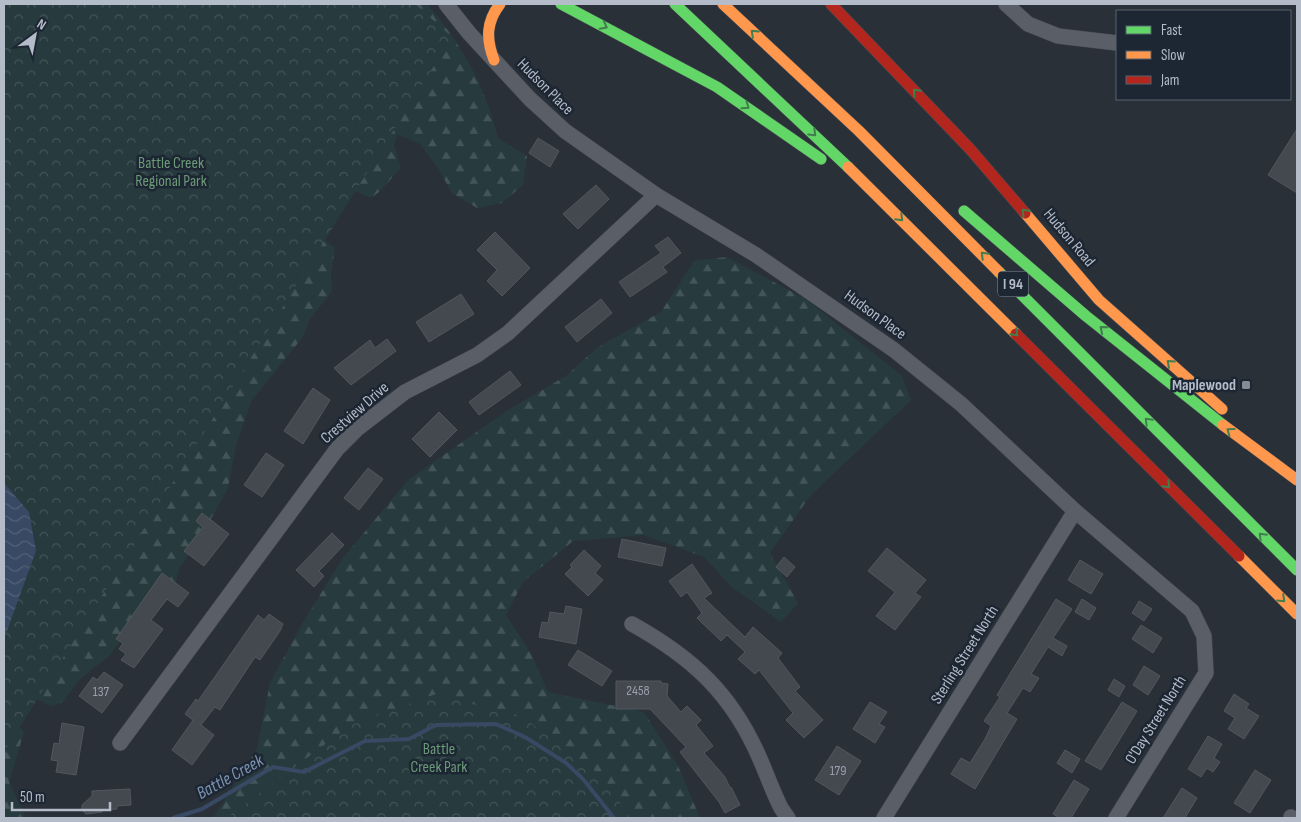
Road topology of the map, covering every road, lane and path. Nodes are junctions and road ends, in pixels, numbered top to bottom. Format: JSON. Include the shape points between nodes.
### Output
{"nodes":[{"id":1,"x":446,"y":4,"type":"edge"},
{"id":2,"x":454,"y":4,"type":"edge"},
{"id":3,"x":500,"y":4,"type":"edge"},
{"id":4,"x":561,"y":4,"type":"edge"},
{"id":5,"x":675,"y":4,"type":"edge"},
{"id":6,"x":723,"y":4,"type":"edge"},
{"id":7,"x":831,"y":4,"type":"edge"},
{"id":8,"x":1006,"y":4,"type":"edge"},
{"id":9,"x":1116,"y":42,"type":"edge"},
{"id":10,"x":769,"y":46,"type":"junction"},
{"id":11,"x":494,"y":60,"type":"junction"},
{"id":12,"x":890,"y":146,"type":"dead end"},
{"id":13,"x":866,"y":183,"type":"junction"},
{"id":14,"x":656,"y":195,"type":"junction"},
{"id":15,"x":957,"y":204,"type":"dead end"},
{"id":16,"x":1297,"y":479,"type":"edge"},
{"id":17,"x":1075,"y":510,"type":"junction"},
{"id":18,"x":1297,"y":570,"type":"edge"},
{"id":19,"x":1297,"y":614,"type":"edge"},
{"id":20,"x":632,"y":624,"type":"dead end"},
{"id":21,"x":1204,"y":636,"type":"joint"},
{"id":22,"x":120,"y":742,"type":"dead end"},
{"id":23,"x":788,"y":818,"type":"edge"},
{"id":24,"x":884,"y":818,"type":"edge"},
{"id":25,"x":1116,"y":818,"type":"edge"}],
"edges":[{"from":1,"to":11,"type":"street","name":"Hudson Place"},
{"from":2,"to":11,"type":"street","name":"Hudson Place"},
{"from":3,"to":11,"type":"main road","via":[[488,26],[488,47]]},
{"from":4,"to":13,"type":"main road","one_way":true,"via":[[717,87],[806,150]]},
{"from":5,"to":13,"type":"main road","number":"I 94","one_way":true},
{"from":10,"to":6,"type":"main road","number":"I 94","one_way":true},
{"from":16,"to":7,"type":"main road","name":"Hudson Road","one_way":true,"via":[[1099,300],[970,149]]},
{"from":8,"to":9,"type":"street","via":[[1028,24],[1058,36]]},
{"from":10,"to":12,"type":"main road"},
{"from":18,"to":10,"type":"main road","number":"I 94","one_way":true,"via":[[954,225]]},
{"from":11,"to":14,"type":"street","name":"Hudson Place","via":[[565,131]]},
{"from":13,"to":19,"type":"main road","number":"I 94","one_way":true},
{"from":14,"to":17,"type":"street","name":"Hudson Place","via":[[756,255],[894,350],[976,417]]},
{"from":14,"to":22,"type":"street","name":"Crestview Drive","via":[[508,332],[477,355],[406,392],[337,449]]},
{"from":16,"to":15,"type":"main road","one_way":true,"via":[[1213,418],[1062,296]]},
{"from":17,"to":21,"type":"street","name":"Hudson Place","via":[[1192,611]]},
{"from":17,"to":24,"type":"street","name":"Sterling Street North"},
{"from":20,"to":23,"type":"street","via":[[676,649],[718,689],[750,738]]},
{"from":21,"to":25,"type":"street","name":"O'Day Street North","via":[[1206,673]]}]}
